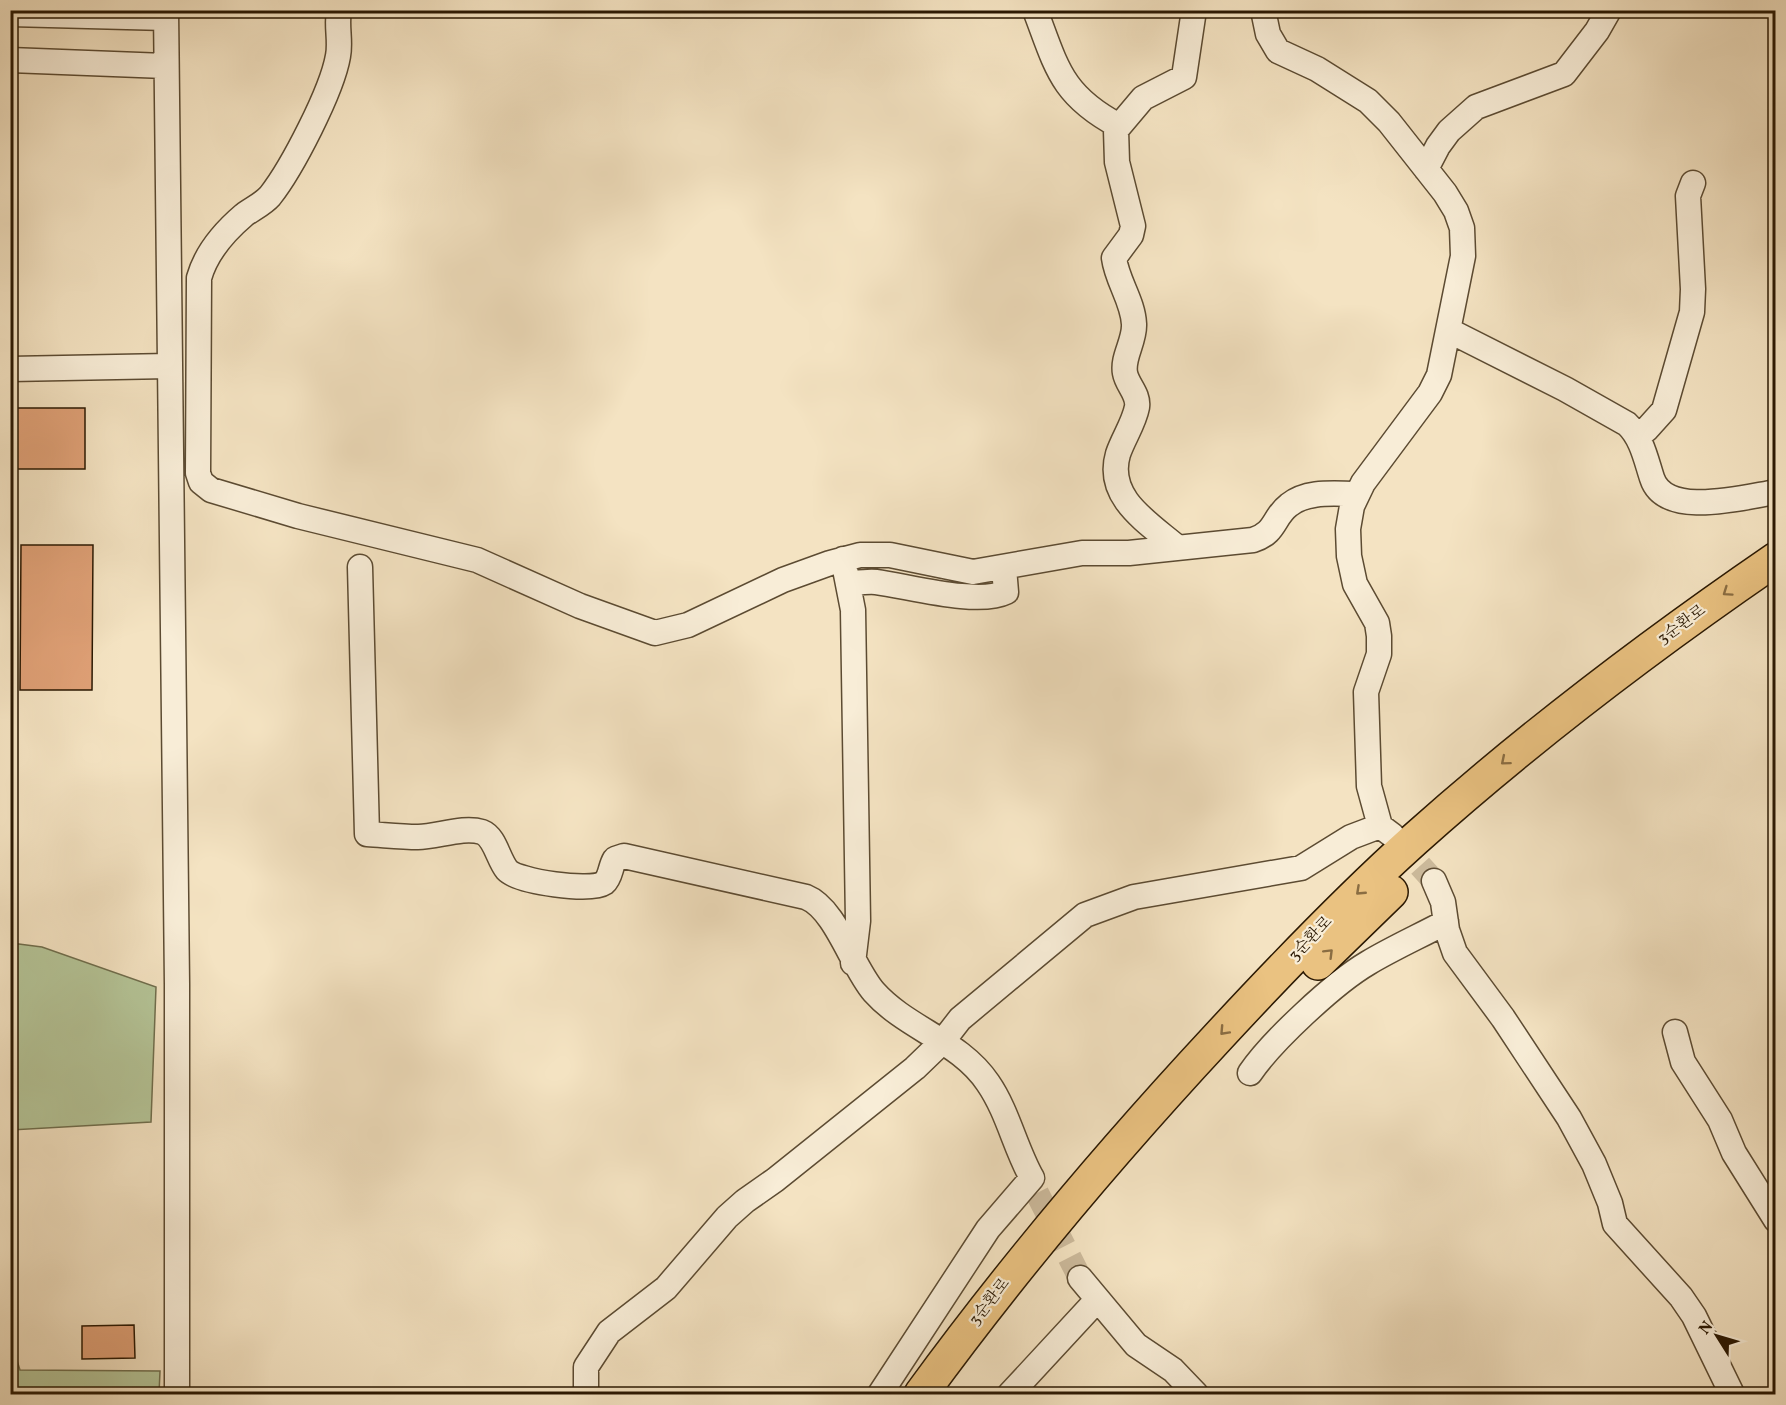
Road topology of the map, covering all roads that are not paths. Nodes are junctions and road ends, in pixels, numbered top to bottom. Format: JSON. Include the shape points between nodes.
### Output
{"nodes":[{"id":1,"x":339,"y":10,"type":"edge"},
{"id":2,"x":1035,"y":10,"type":"edge"},
{"id":3,"x":1194,"y":10,"type":"edge"},
{"id":4,"x":1263,"y":10,"type":"edge"},
{"id":5,"x":1608,"y":10,"type":"edge"},
{"id":6,"x":10,"y":14,"type":"edge"},
{"id":7,"x":166,"y":14,"type":"edge"},
{"id":8,"x":10,"y":60,"type":"edge"},
{"id":9,"x":165,"y":66,"type":"junction"},
{"id":10,"x":1119,"y":126,"type":"junction"},
{"id":11,"x":1426,"y":169,"type":"junction"},
{"id":12,"x":1693,"y":183,"type":"dead end"},
{"id":13,"x":1450,"y":331,"type":"junction"},
{"id":14,"x":169,"y":366,"type":"junction"},
{"id":15,"x":10,"y":369,"type":"edge"},
{"id":16,"x":1635,"y":432,"type":"junction"},
{"id":17,"x":1776,"y":492,"type":"edge"},
{"id":18,"x":1357,"y":494,"type":"junction"},
{"id":19,"x":1178,"y":548,"type":"junction"},
{"id":20,"x":843,"y":559,"type":"junction"},
{"id":21,"x":1776,"y":559,"type":"edge"},
{"id":22,"x":360,"y":567,"type":"dead end"},
{"id":23,"x":1004,"y":568,"type":"junction"},
{"id":24,"x":848,"y":584,"type":"junction"},
{"id":25,"x":1776,"y":584,"type":"edge"},
{"id":26,"x":1434,"y":881,"type":"tunnel mouth"},
{"id":27,"x":1446,"y":922,"type":"junction"},
{"id":28,"x":853,"y":963,"type":"junction"},
{"id":29,"x":1675,"y":1032,"type":"dead end"},
{"id":30,"x":944,"y":1041,"type":"junction"},
{"id":31,"x":1250,"y":1073,"type":"dead end"},
{"id":32,"x":1776,"y":1220,"type":"edge"},
{"id":33,"x":1080,"y":1278,"type":"tunnel mouth"},
{"id":34,"x":1097,"y":1300,"type":"junction"},
{"id":35,"x":177,"y":1395,"type":"edge"},
{"id":36,"x":586,"y":1395,"type":"edge"},
{"id":37,"x":880,"y":1395,"type":"edge"},
{"id":38,"x":921,"y":1395,"type":"edge"},
{"id":39,"x":949,"y":1395,"type":"edge"},
{"id":40,"x":1011,"y":1395,"type":"edge"},
{"id":41,"x":1196,"y":1395,"type":"edge"},
{"id":42,"x":1732,"y":1395,"type":"edge"}],
"edges":[{"from":1,"to":20,"type":"street","via":[[339,55],[298,152],[268,198],[243,216],[214,246],[199,278],[201,482],[211,490],[298,516],[477,560],[580,606],[655,633],[688,625],[783,580]]},
{"from":2,"to":10,"type":"street","via":[[1057,70],[1071,91],[1097,114]]},
{"from":3,"to":10,"type":"street","via":[[1184,77],[1143,98]]},
{"from":4,"to":11,"type":"street","via":[[1268,34],[1278,51],[1317,69],[1368,101]]},
{"from":5,"to":11,"type":"street","via":[[1564,74],[1476,107],[1449,131]]},
{"from":6,"to":7,"type":"street"},
{"from":7,"to":9,"type":"street"},
{"from":8,"to":9,"type":"street"},
{"from":9,"to":14,"type":"street"},
{"from":10,"to":19,"type":"street","via":[[1117,162],[1133,226],[1114,258],[1134,323],[1125,375],[1136,395],[1137,407],[1118,456],[1115,479],[1130,506]]},
{"from":11,"to":13,"type":"street","via":[[1456,211],[1462,228],[1463,256]]},
{"from":12,"to":16,"type":"street","via":[[1688,196],[1692,312],[1664,410],[1646,430]]},
{"from":13,"to":16,"type":"street","via":[[1565,389]]},
{"from":13,"to":18,"type":"street","via":[[1439,375],[1430,393]]},
{"from":14,"to":15,"type":"street"},
{"from":14,"to":35,"type":"street","via":[[177,984]]},
{"from":16,"to":17,"type":"street","via":[[1653,482],[1667,498],[1677,502],[1713,501]]},
{"from":18,"to":19,"type":"street","via":[[1321,493],[1301,498],[1287,506],[1262,537]]},
{"from":18,"to":30,"type":"street","via":[[1348,529],[1349,556],[1355,584],[1377,623],[1379,636],[1379,654],[1366,692],[1369,786],[1388,832],[1350,837],[1301,868],[1134,897],[1085,915],[960,1019]]},
{"from":19,"to":23,"type":"street","via":[[1082,553]]},
{"from":20,"to":23,"type":"street","via":[[890,555],[973,572]]},
{"from":20,"to":24,"type":"street"},
{"from":21,"to":38,"type":"highway","name":"3순환로","one_way":true,"via":[[1599,685],[1505,761],[1337,912],[1124,1138],[1042,1235]]},
{"from":22,"to":28,"type":"street","via":[[367,834],[417,837],[482,832],[515,877],[559,885],[597,886],[606,882],[615,859],[624,856],[795,894],[812,899],[825,911]]},
{"from":23,"to":24,"type":"street","via":[[1006,592],[1001,594],[972,596],[874,582]]},
{"from":24,"to":28,"type":"street","via":[[853,610],[858,921]]},
{"from":39,"to":25,"type":"highway","name":"3순환로","one_way":true,"via":[[1095,1204],[1327,954],[1475,814],[1563,741]]},
{"from":26,"to":27,"type":"street"},
{"from":27,"to":31,"type":"street","via":[[1367,963],[1334,987]]},
{"from":27,"to":42,"type":"street","via":[[1455,953],[1569,1118],[1594,1164],[1615,1224],[1694,1316]]},
{"from":28,"to":30,"type":"street","via":[[887,1005]]},
{"from":29,"to":32,"type":"street","via":[[1683,1062]]},
{"from":30,"to":36,"type":"street","via":[[745,1201],[666,1288],[609,1332],[586,1367]]},
{"from":30,"to":37,"type":"street","via":[[959,1051],[988,1083],[1035,1186],[988,1229]]},
{"from":33,"to":34,"type":"street"},
{"from":34,"to":40,"type":"street"},
{"from":34,"to":41,"type":"street","via":[[1136,1345],[1173,1370]]}]}
